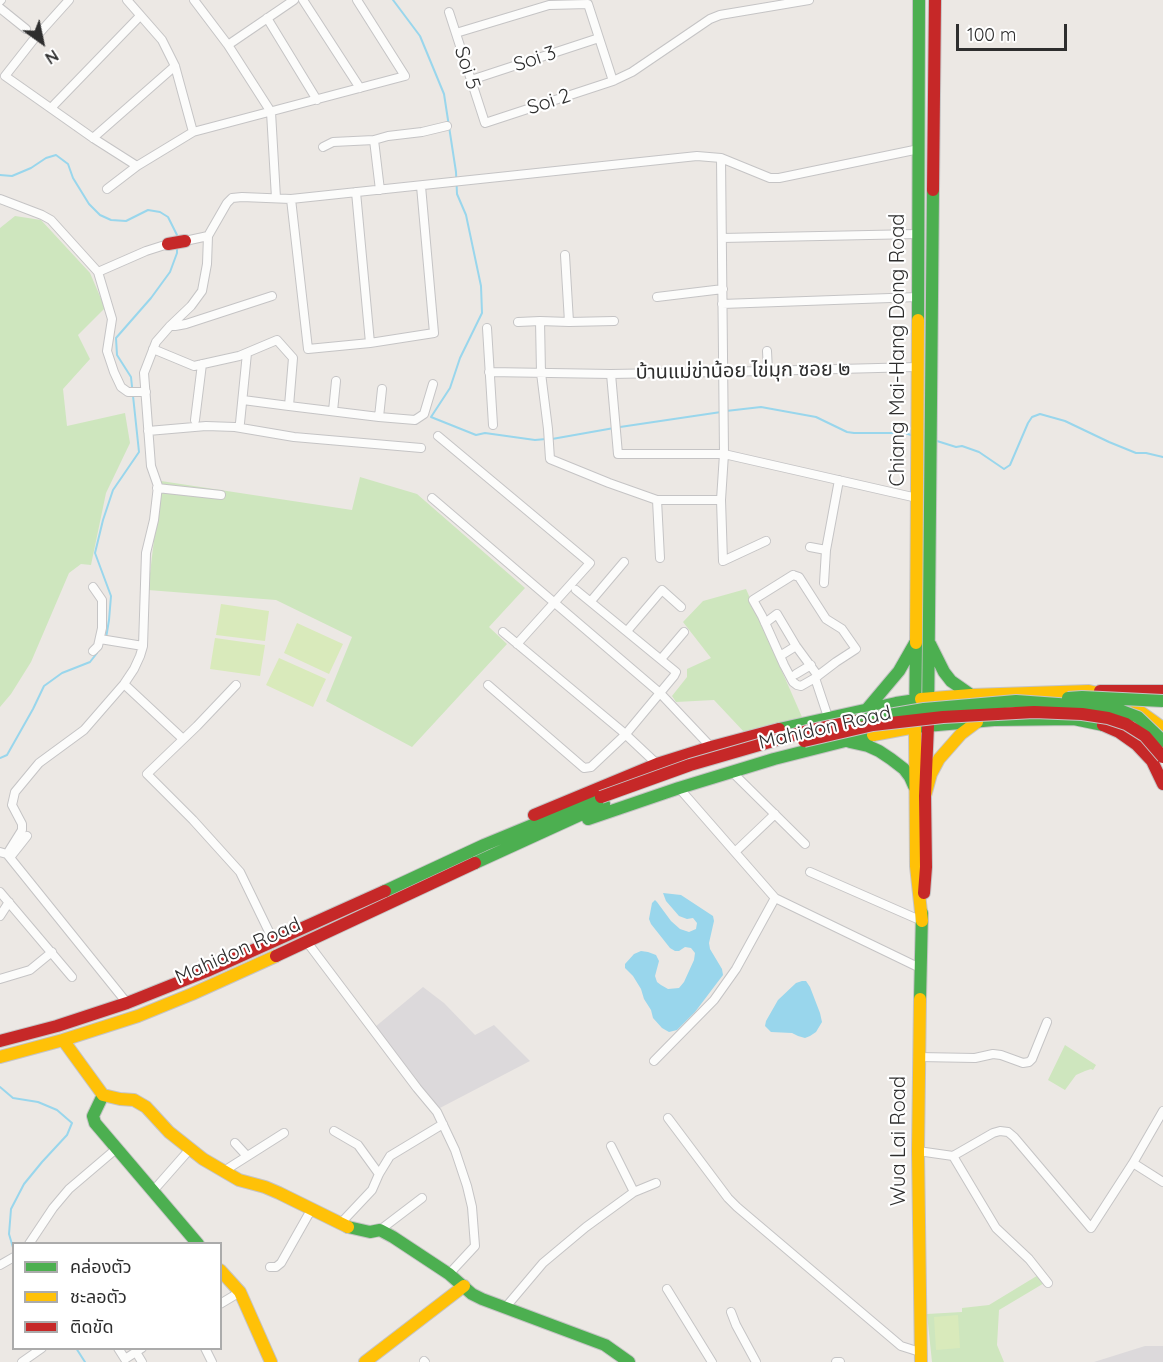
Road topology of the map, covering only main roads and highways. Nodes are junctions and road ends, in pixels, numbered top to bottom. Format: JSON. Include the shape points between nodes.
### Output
{"nodes":[{"id":1,"x":919,"y":0,"type":"edge"},
{"id":2,"x":935,"y":0,"type":"edge"},
{"id":3,"x":919,"y":179,"type":"junction"},
{"id":4,"x":933,"y":179,"type":"junction"},
{"id":5,"x":184,"y":241,"type":"road end"},
{"id":6,"x":168,"y":244,"type":"road end"},
{"id":7,"x":928,"y":639,"type":"junction"},
{"id":8,"x":916,"y":641,"type":"junction"},
{"id":9,"x":1089,"y":691,"type":"junction"},
{"id":10,"x":1163,"y":693,"type":"edge"},
{"id":11,"x":971,"y":695,"type":"junction"},
{"id":12,"x":922,"y":699,"type":"junction"},
{"id":13,"x":1016,"y":701,"type":"junction"},
{"id":14,"x":1163,"y":701,"type":"edge"},
{"id":15,"x":867,"y":709,"type":"junction"},
{"id":16,"x":1141,"y":711,"type":"junction"},
{"id":17,"x":979,"y":721,"type":"junction"},
{"id":18,"x":928,"y":725,"type":"junction"},
{"id":19,"x":789,"y":726,"type":"junction"},
{"id":20,"x":915,"y":727,"type":"junction"},
{"id":21,"x":1163,"y":730,"type":"edge"},
{"id":22,"x":845,"y":741,"type":"junction"},
{"id":23,"x":1163,"y":741,"type":"edge"},
{"id":24,"x":1135,"y":743,"type":"junction"},
{"id":25,"x":796,"y":754,"type":"junction"},
{"id":26,"x":1163,"y":757,"type":"edge"},
{"id":27,"x":1163,"y":784,"type":"edge"},
{"id":28,"x":920,"y":793,"type":"junction"},
{"id":29,"x":603,"y":800,"type":"junction"},
{"id":30,"x":484,"y":845,"type":"junction"},
{"id":31,"x":483,"y":859,"type":"junction"},
{"id":32,"x":63,"y":1040,"type":"junction"},
{"id":33,"x":0,"y":1041,"type":"edge"},
{"id":34,"x":0,"y":1057,"type":"edge"},
{"id":35,"x":104,"y":1095,"type":"junction"},
{"id":36,"x":196,"y":1242,"type":"edge"},
{"id":37,"x":222,"y":1272,"type":"edge"},
{"id":38,"x":464,"y":1286,"type":"junction"},
{"id":39,"x":920,"y":1357,"type":"edge"},
{"id":40,"x":271,"y":1362,"type":"edge"},
{"id":41,"x":365,"y":1362,"type":"edge"},
{"id":42,"x":629,"y":1362,"type":"edge"}],
"edges":[{"from":1,"to":3,"type":"main road","name":"Chiang Mai-Hang Dong Road"},
{"from":2,"to":4,"type":"main road","name":"Chiang Mai-Hang Dong Road"},
{"from":3,"to":4,"type":"main road"},
{"from":3,"to":8,"type":"main road","name":"Chiang Mai-Hang Dong Road"},
{"from":4,"to":7,"type":"main road","name":"Chiang Mai-Hang Dong Road"},
{"from":5,"to":6,"type":"main road"},
{"from":7,"to":11,"type":"main road","via":[[944,672]]},
{"from":7,"to":12,"type":"main road","name":"Chiang Mai-Hang Dong Road"},
{"from":8,"to":12,"type":"main road","name":"Chiang Mai-Hang Dong Road"},
{"from":8,"to":15,"type":"main road","via":[[899,671]]},
{"from":9,"to":10,"type":"main road"},
{"from":9,"to":11,"type":"main road","name":"Mahidon Road"},
{"from":9,"to":16,"type":"main road","name":"Mahidon Road"},
{"from":10,"to":16,"type":"main road"},
{"from":11,"to":12,"type":"main road","name":"Mahidon Road"},
{"from":12,"to":15,"type":"main road","name":"Mahidon Road"},
{"from":12,"to":18,"type":"main road","name":"Wua Lai Road"},
{"from":12,"to":20,"type":"main road","name":"Wua Lai Road"},
{"from":13,"to":14,"type":"main road","bridge":true,"via":[[1082,697]]},
{"from":13,"to":23,"type":"main road","name":"Mahidon Road","bridge":true,"via":[[1114,708],[1137,717]]},
{"from":13,"to":29,"type":"main road","name":"Mahidon Road","bridge":true,"via":[[886,714],[822,728],[690,765]]},
{"from":15,"to":19,"type":"main road","name":"Mahidon Road"},
{"from":16,"to":21,"type":"main road","name":"Mahidon Road"},
{"from":16,"to":24,"type":"main road","via":[[1133,729]]},
{"from":17,"to":18,"type":"main road","name":"Mahidon Road"},
{"from":17,"to":24,"type":"main road","name":"Mahidon Road","via":[[1074,720],[1102,725]]},
{"from":17,"to":28,"type":"main road","via":[[939,759]]},
{"from":18,"to":20,"type":"main road","name":"Mahidon Road"},
{"from":18,"to":28,"type":"main road","name":"Wua Lai Road"},
{"from":19,"to":25,"type":"main road","via":[[798,728],[804,736],[804,745]]},
{"from":19,"to":30,"type":"main road","name":"Mahidon Road","via":[[657,764],[529,818]]},
{"from":20,"to":22,"type":"main road","name":"Mahidon Road"},
{"from":20,"to":28,"type":"main road","name":"Wua Lai Road"},
{"from":21,"to":24,"type":"main road"},
{"from":22,"to":25,"type":"main road","name":"Mahidon Road"},
{"from":22,"to":28,"type":"main road","via":[[868,746],[891,759],[904,769]]},
{"from":24,"to":27,"type":"main road","name":"Mahidon Road","via":[[1152,761]]},
{"from":25,"to":31,"type":"main road","name":"Mahidon Road","via":[[592,817]]},
{"from":26,"to":29,"type":"main road","name":"Mahidon Road","bridge":true,"via":[[1145,735],[1108,718],[1034,712],[943,717],[873,725],[810,739]]},
{"from":28,"to":39,"type":"main road","name":"Wua Lai Road","via":[[926,867],[920,968]]},
{"from":29,"to":30,"type":"main road","name":"Mahidon Road"},
{"from":29,"to":31,"type":"main road","name":"Mahidon Road"},
{"from":30,"to":33,"type":"main road","name":"Mahidon Road","via":[[207,971],[127,1003]]},
{"from":31,"to":32,"type":"main road","name":"Mahidon Road","via":[[192,994]]},
{"from":32,"to":34,"type":"main road","name":"Mahidon Road"},
{"from":32,"to":35,"type":"main road"},
{"from":35,"to":36,"type":"main road","via":[[93,1116],[95,1123]]},
{"from":35,"to":38,"type":"main road","via":[[134,1100],[146,1107],[190,1149],[239,1180],[279,1193],[353,1229],[380,1230]]},
{"from":37,"to":40,"type":"main road","via":[[240,1292]]},
{"from":38,"to":41,"type":"main road"},
{"from":38,"to":42,"type":"main road","via":[[482,1299],[605,1345]]}]}
